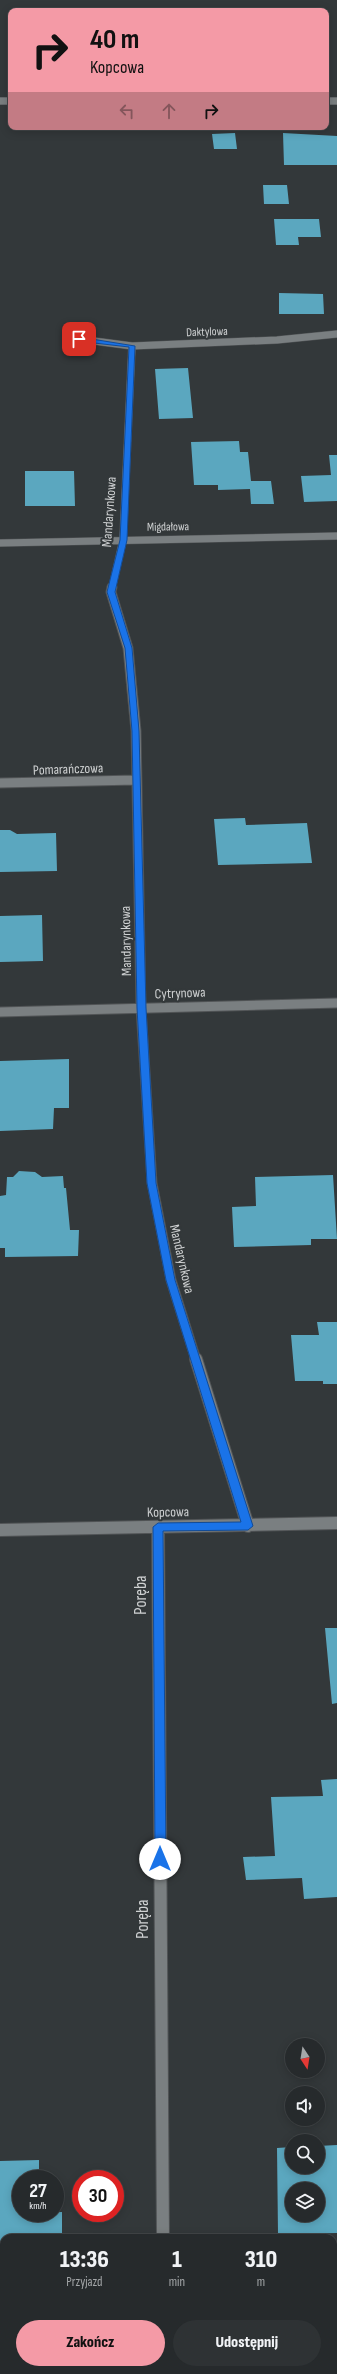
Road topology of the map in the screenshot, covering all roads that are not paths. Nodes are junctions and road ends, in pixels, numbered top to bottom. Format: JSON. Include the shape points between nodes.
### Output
{"nodes":[{"id":1,"x":337,"y":334,"type":"edge"},
{"id":2,"x":79,"y":339,"type":"dead end"},
{"id":3,"x":132,"y":346,"type":"junction"},
{"id":4,"x":337,"y":536,"type":"edge"},
{"id":5,"x":123,"y":540,"type":"junction"},
{"id":6,"x":0,"y":542,"type":"edge"},
{"id":7,"x":136,"y":780,"type":"junction"},
{"id":8,"x":0,"y":784,"type":"edge"},
{"id":9,"x":337,"y":1003,"type":"edge"},
{"id":10,"x":142,"y":1008,"type":"junction"},
{"id":11,"x":0,"y":1012,"type":"edge"},
{"id":12,"x":337,"y":1523,"type":"edge"},
{"id":13,"x":248,"y":1526,"type":"junction"},
{"id":14,"x":158,"y":1527,"type":"junction"},
{"id":15,"x":0,"y":1530,"type":"edge"},
{"id":16,"x":163,"y":2234,"type":"edge"}],
"edges":[{"from":1,"to":3,"type":"street","name":"Daktylowa","via":[[277,340]]},
{"from":2,"to":3,"type":"street","name":"Daktylowa"},
{"from":3,"to":5,"type":"street","name":"Mandarynkowa"},
{"from":4,"to":5,"type":"street","name":"Migdałowa"},
{"from":5,"to":6,"type":"street","name":"Migdałowa"},
{"from":5,"to":7,"type":"street","name":"Mandarynkowa","via":[[111,592],[128,648],[136,731]]},
{"from":7,"to":8,"type":"street","name":"Pomarańczowa"},
{"from":7,"to":10,"type":"street","name":"Mandarynkowa"},
{"from":9,"to":10,"type":"street","name":"Cytrynowa"},
{"from":10,"to":11,"type":"street","name":"Cytrynowa"},
{"from":10,"to":13,"type":"street","name":"Mandarynkowa","via":[[152,1183],[171,1280]]},
{"from":12,"to":13,"type":"street","name":"Kopcowa"},
{"from":13,"to":14,"type":"street","name":"Kopcowa"},
{"from":14,"to":15,"type":"street","name":"Kopcowa"},
{"from":14,"to":16,"type":"street","name":"Poręba"}]}
